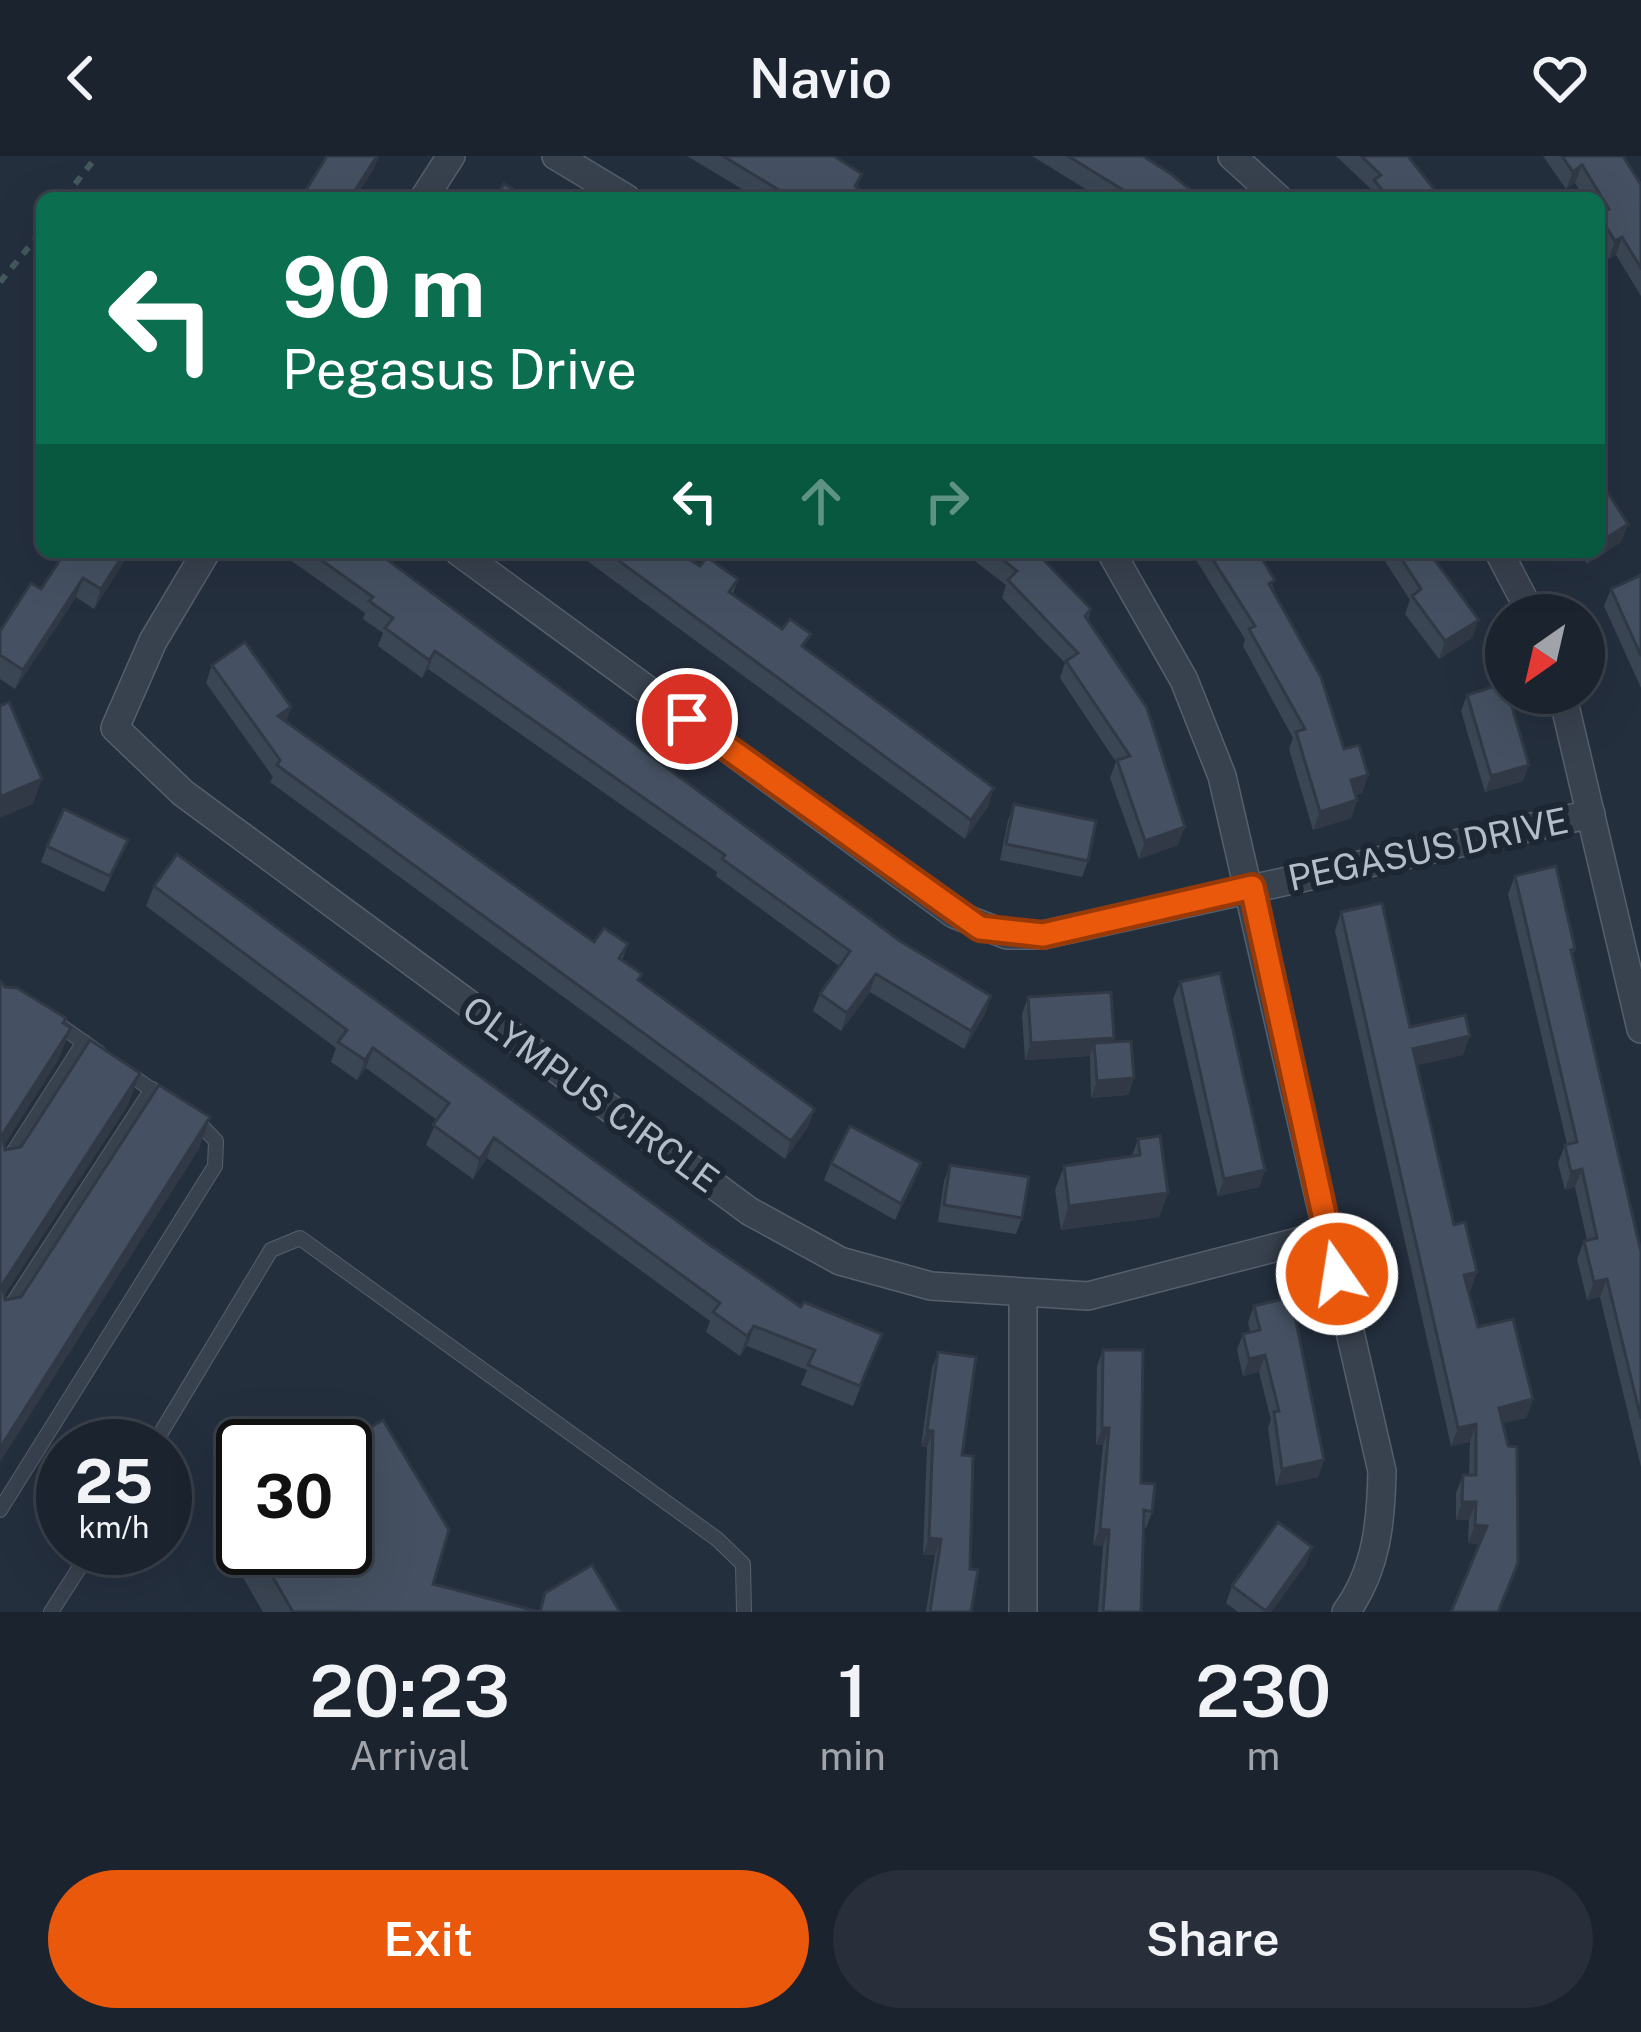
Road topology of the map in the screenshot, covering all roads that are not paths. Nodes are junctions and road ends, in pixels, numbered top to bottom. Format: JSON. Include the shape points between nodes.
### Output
{"nodes":[{"id":1,"x":451,"y":156,"type":"edge"},
{"id":2,"x":556,"y":156,"type":"edge"},
{"id":3,"x":1232,"y":156,"type":"edge"},
{"id":4,"x":428,"y":192,"type":"edge"},
{"id":5,"x":616,"y":192,"type":"edge"},
{"id":6,"x":1271,"y":192,"type":"edge"},
{"id":7,"x":202,"y":558,"type":"edge"},
{"id":8,"x":467,"y":558,"type":"edge"},
{"id":9,"x":1114,"y":558,"type":"edge"},
{"id":10,"x":1502,"y":558,"type":"edge"},
{"id":11,"x":1521,"y":594,"type":"edge"},
{"id":12,"x":1567,"y":714,"type":"edge"},
{"id":13,"x":1591,"y":814,"type":"junction"},
{"id":14,"x":1252,"y":887,"type":"junction"},
{"id":15,"x":48,"y":1017,"type":"edge"},
{"id":16,"x":1641,"y":1029,"type":"edge"},
{"id":17,"x":84,"y":1042,"type":"junction"},
{"id":18,"x":152,"y":1089,"type":"junction"},
{"id":19,"x":0,"y":1173,"type":"edge"},
{"id":20,"x":1328,"y":1234,"type":"junction"},
{"id":21,"x":1023,"y":1293,"type":"junction"},
{"id":22,"x":0,"y":1323,"type":"edge"},
{"id":23,"x":169,"y":1419,"type":"edge"},
{"id":24,"x":0,"y":1510,"type":"edge"},
{"id":25,"x":75,"y":1575,"type":"edge"},
{"id":26,"x":51,"y":1612,"type":"edge"},
{"id":27,"x":744,"y":1612,"type":"edge"},
{"id":28,"x":1023,"y":1612,"type":"edge"},
{"id":29,"x":1346,"y":1612,"type":"edge"}],
"edges":[{"from":1,"to":4,"type":"street"},
{"from":2,"to":5,"type":"street"},
{"from":3,"to":6,"type":"street"},
{"from":7,"to":21,"type":"street","name":"OLYMPUS CIRCLE","via":[[115,728],[183,793],[749,1211],[840,1261],[931,1286]]},
{"from":8,"to":14,"type":"street","name":"PEGASUS DRIVE","via":[[980,928],[1043,935]]},
{"from":9,"to":14,"type":"street","via":[[1184,680],[1222,776]]},
{"from":10,"to":11,"type":"street"},
{"from":12,"to":13,"type":"street"},
{"from":13,"to":14,"type":"street","name":"PEGASUS DRIVE"},
{"from":13,"to":16,"type":"street"},
{"from":14,"to":20,"type":"street"},
{"from":15,"to":17,"type":"lane"},
{"from":17,"to":18,"type":"lane"},
{"from":17,"to":19,"type":"lane"},
{"from":18,"to":22,"type":"lane"},
{"from":18,"to":24,"type":"lane","via":[[211,1131],[215,1166]]},
{"from":20,"to":21,"type":"street","name":"OLYMPUS CIRCLE","via":[[1088,1296]]},
{"from":20,"to":29,"type":"street","via":[[1382,1471],[1381,1526]]},
{"from":21,"to":28,"type":"street"},
{"from":23,"to":27,"type":"lane","via":[[271,1250],[300,1238],[717,1539],[743,1564]]},
{"from":25,"to":26,"type":"lane"}]}
